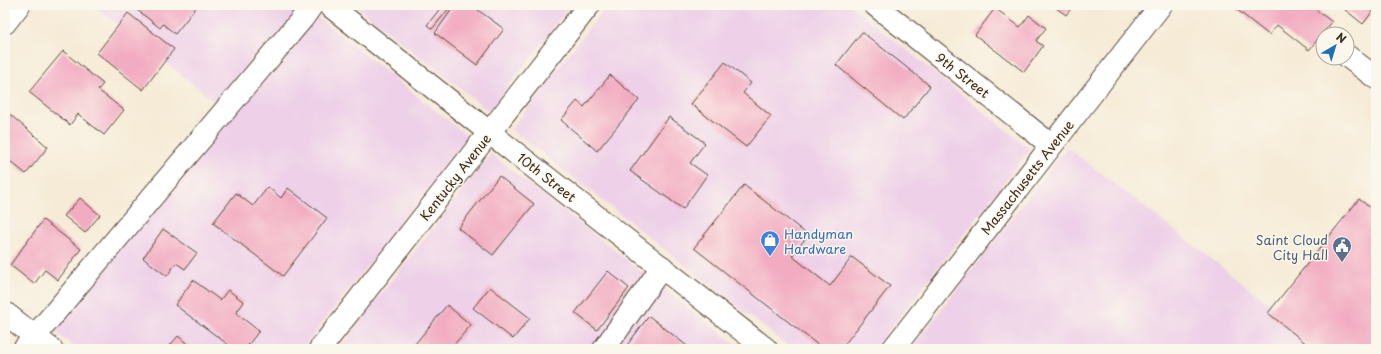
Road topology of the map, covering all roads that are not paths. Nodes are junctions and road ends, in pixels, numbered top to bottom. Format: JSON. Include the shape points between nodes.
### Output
{"nodes":[{"id":1,"x":19,"y":5,"type":"edge"},
{"id":2,"x":312,"y":5,"type":"edge"},
{"id":3,"x":329,"y":5,"type":"edge"},
{"id":4,"x":589,"y":5,"type":"edge"},
{"id":5,"x":875,"y":5,"type":"edge"},
{"id":6,"x":1160,"y":5,"type":"edge"},
{"id":7,"x":5,"y":23,"type":"edge"},
{"id":8,"x":1355,"y":62,"type":"edge"},
{"id":9,"x":1376,"y":78,"type":"edge"},
{"id":10,"x":490,"y":133,"type":"junction"},
{"id":11,"x":1051,"y":145,"type":"junction"},
{"id":12,"x":662,"y":267,"type":"junction"},
{"id":13,"x":5,"y":313,"type":"edge"},
{"id":14,"x":29,"y":342,"type":"edge"},
{"id":15,"x":51,"y":349,"type":"edge"},
{"id":16,"x":320,"y":349,"type":"edge"},
{"id":17,"x":604,"y":349,"type":"edge"},
{"id":18,"x":766,"y":349,"type":"edge"},
{"id":19,"x":893,"y":349,"type":"edge"}],
"edges":[{"from":1,"to":7,"type":"street"},
{"from":2,"to":14,"type":"street"},
{"from":3,"to":10,"type":"street","name":"10th Street"},
{"from":4,"to":10,"type":"street","name":"Kentucky Avenue"},
{"from":5,"to":11,"type":"street","name":"9th Street"},
{"from":6,"to":11,"type":"street","name":"Massachusetts Avenue"},
{"from":8,"to":9,"type":"street"},
{"from":10,"to":12,"type":"street","name":"10th Street"},
{"from":10,"to":16,"type":"street","name":"Kentucky Avenue"},
{"from":11,"to":19,"type":"street","name":"Massachusetts Avenue"},
{"from":12,"to":17,"type":"street"},
{"from":12,"to":18,"type":"street","name":"10th Street"},
{"from":13,"to":14,"type":"street"},
{"from":14,"to":15,"type":"street"}]}
